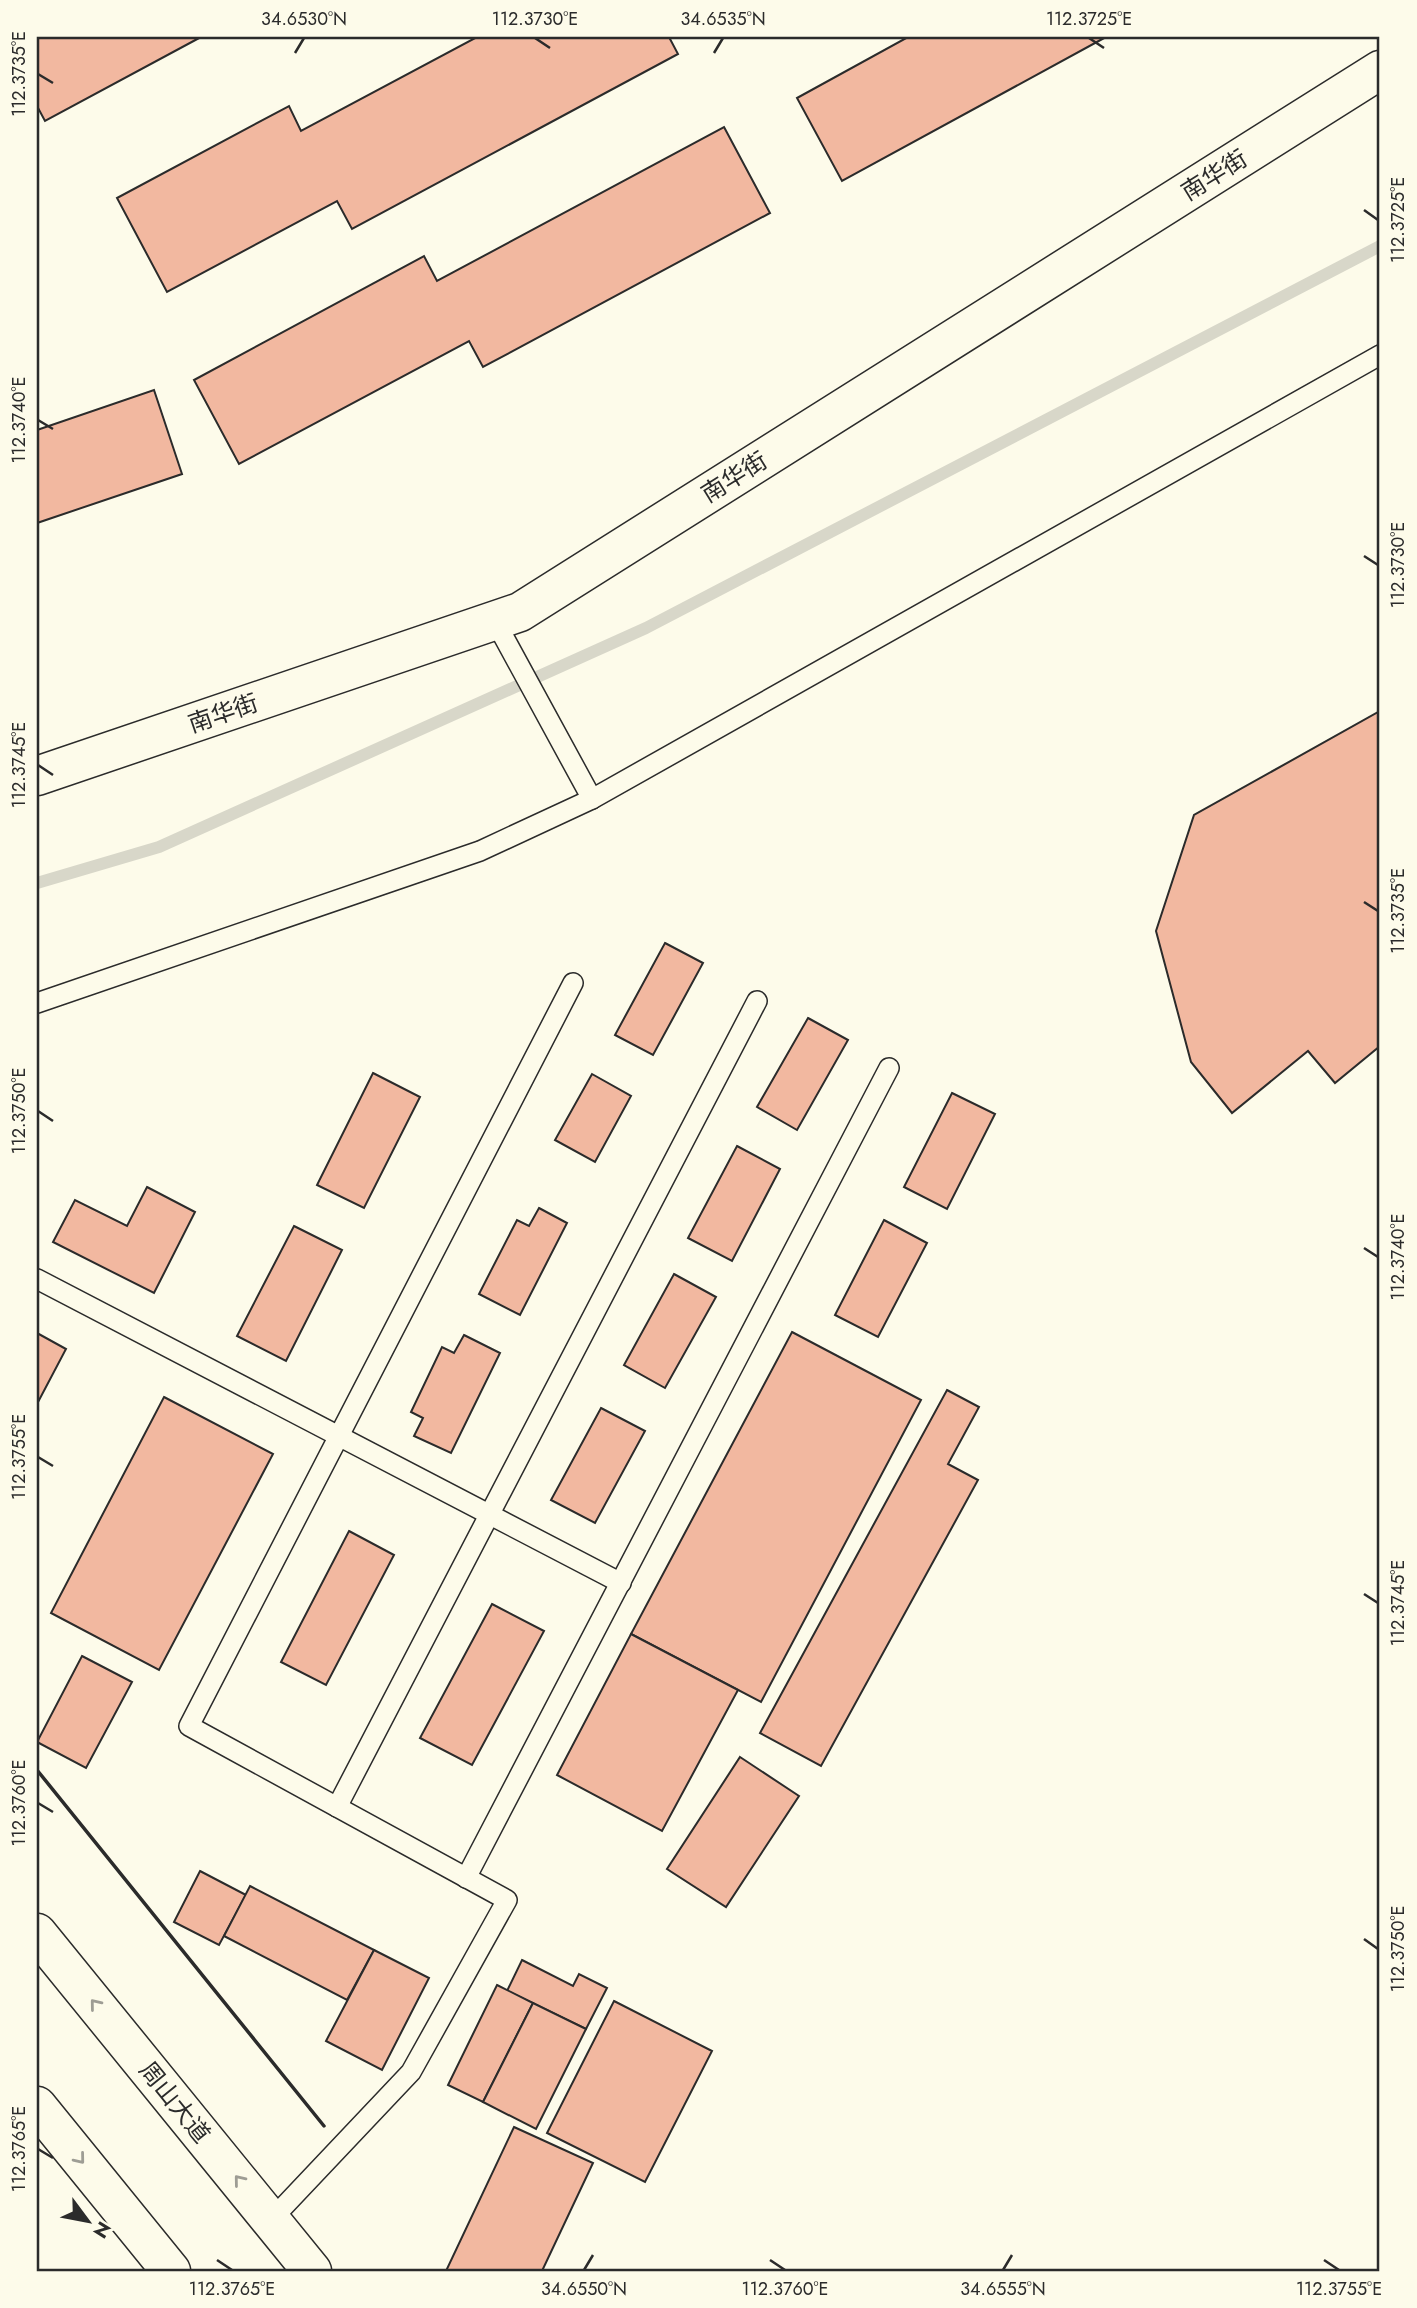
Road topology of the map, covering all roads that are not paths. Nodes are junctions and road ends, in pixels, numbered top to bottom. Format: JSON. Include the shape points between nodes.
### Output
{"nodes":[{"id":1,"x":1380,"y":70,"type":"edge"},
{"id":2,"x":1380,"y":355,"type":"edge"},
{"id":3,"x":495,"y":621,"type":"junction"},
{"id":4,"x":37,"y":776,"type":"edge"},
{"id":5,"x":592,"y":799,"type":"junction"},
{"id":6,"x":573,"y":983,"type":"dead end"},
{"id":7,"x":757,"y":1001,"type":"dead end"},
{"id":8,"x":37,"y":1003,"type":"edge"},
{"id":9,"x":889,"y":1068,"type":"dead end"},
{"id":10,"x":37,"y":1279,"type":"edge"},
{"id":11,"x":338,"y":1436,"type":"junction"},
{"id":12,"x":489,"y":1515,"type":"junction"},
{"id":13,"x":621,"y":1583,"type":"junction"},
{"id":14,"x":337,"y":1807,"type":"junction"},
{"id":15,"x":466,"y":1878,"type":"junction"},
{"id":16,"x":37,"y":1933,"type":"edge"},
{"id":17,"x":37,"y":2106,"type":"edge"},
{"id":18,"x":271,"y":2220,"type":"junction"},
{"id":19,"x":171,"y":2271,"type":"edge"},
{"id":20,"x":312,"y":2271,"type":"edge"}],
"edges":[{"from":1,"to":3,"type":"street","name":"南华街","via":[[532,605]]},
{"from":2,"to":5,"type":"lane"},
{"from":3,"to":4,"type":"street","name":"南华街"},
{"from":3,"to":5,"type":"lane"},
{"from":5,"to":8,"type":"lane","via":[[480,851]]},
{"from":6,"to":11,"type":"lane"},
{"from":7,"to":12,"type":"lane"},
{"from":9,"to":13,"type":"lane"},
{"from":10,"to":11,"type":"lane"},
{"from":11,"to":12,"type":"lane"},
{"from":11,"to":14,"type":"lane","via":[[189,1726]]},
{"from":12,"to":13,"type":"lane"},
{"from":12,"to":14,"type":"lane"},
{"from":13,"to":15,"type":"lane"},
{"from":14,"to":15,"type":"lane"},
{"from":15,"to":18,"type":"lane","via":[[507,1900],[411,2072]]},
{"from":18,"to":16,"type":"street","name":"周山大道","one_way":true},
{"from":17,"to":19,"type":"street","one_way":true},
{"from":18,"to":20,"type":"street","name":"周山大道"}]}
